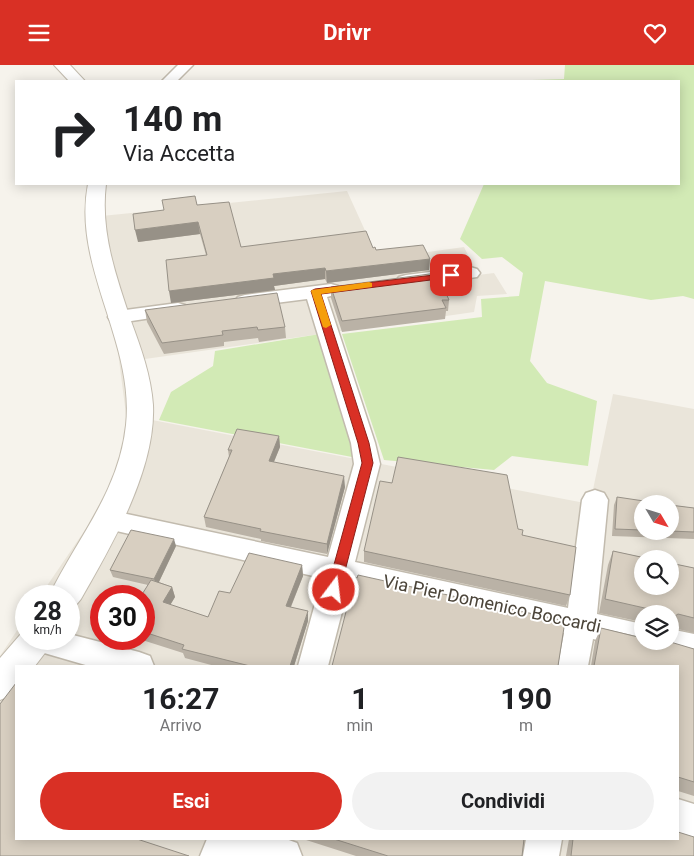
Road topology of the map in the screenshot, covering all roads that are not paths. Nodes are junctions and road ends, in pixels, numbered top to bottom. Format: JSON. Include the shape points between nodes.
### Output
{"nodes":[{"id":1,"x":62,"y":65,"type":"edge"},
{"id":2,"x":186,"y":65,"type":"edge"},
{"id":3,"x":76,"y":80,"type":"edge"},
{"id":4,"x":170,"y":80,"type":"edge"},
{"id":5,"x":97,"y":185,"type":"edge"},
{"id":6,"x":470,"y":273,"type":"dead end"},
{"id":7,"x":383,"y":283,"type":"edge"},
{"id":8,"x":354,"y":287,"type":"edge"},
{"id":9,"x":315,"y":291,"type":"junction"},
{"id":10,"x":226,"y":303,"type":"edge"},
{"id":11,"x":197,"y":307,"type":"edge"},
{"id":12,"x":118,"y":317,"type":"junction"},
{"id":13,"x":595,"y":500,"type":"dead end"},
{"id":14,"x":108,"y":520,"type":"junction"},
{"id":15,"x":339,"y":571,"type":"junction"},
{"id":16,"x":71,"y":585,"type":"edge"},
{"id":17,"x":581,"y":623,"type":"junction"},
{"id":18,"x":634,"y":635,"type":"edge"},
{"id":19,"x":679,"y":645,"type":"edge"},
{"id":20,"x":694,"y":648,"type":"edge"},
{"id":21,"x":28,"y":650,"type":"edge"},
{"id":22,"x":78,"y":650,"type":"edge"},
{"id":23,"x":16,"y":665,"type":"edge"},
{"id":24,"x":134,"y":665,"type":"edge"},
{"id":25,"x":314,"y":665,"type":"edge"},
{"id":26,"x":573,"y":665,"type":"edge"},
{"id":27,"x":15,"y":666,"type":"edge"},
{"id":28,"x":0,"y":684,"type":"edge"},
{"id":29,"x":679,"y":817,"type":"edge"},
{"id":30,"x":694,"y":823,"type":"edge"},
{"id":31,"x":225,"y":840,"type":"edge"},
{"id":32,"x":236,"y":840,"type":"edge"},
{"id":33,"x":544,"y":840,"type":"edge"},
{"id":34,"x":218,"y":856,"type":"edge"},
{"id":35,"x":284,"y":856,"type":"edge"},
{"id":36,"x":541,"y":856,"type":"edge"}],
"edges":[{"from":1,"to":3,"type":"street"},
{"from":2,"to":4,"type":"street"},
{"from":5,"to":12,"type":"street","via":[[93,226]]},
{"from":6,"to":7,"type":"street"},
{"from":8,"to":9,"type":"street"},
{"from":9,"to":10,"type":"street"},
{"from":9,"to":15,"type":"street","via":[[368,463]]},
{"from":11,"to":12,"type":"street"},
{"from":12,"to":14,"type":"street","via":[[136,374],[140,405],[139,437],[128,479]]},
{"from":13,"to":17,"type":"street"},
{"from":14,"to":15,"type":"street","name":"Via Pier Domenico Boccardi"},
{"from":14,"to":16,"type":"street"},
{"from":15,"to":17,"type":"street","name":"Via Pier Domenico Boccardi"},
{"from":15,"to":25,"type":"street"},
{"from":17,"to":18,"type":"street","name":"Via Pier Domenico Boccardi"},
{"from":17,"to":26,"type":"street"},
{"from":19,"to":20,"type":"street"},
{"from":21,"to":23,"type":"street"},
{"from":22,"to":24,"type":"street"},
{"from":27,"to":28,"type":"street"},
{"from":29,"to":30,"type":"street"},
{"from":31,"to":34,"type":"street"},
{"from":32,"to":35,"type":"street"},
{"from":33,"to":36,"type":"street"}]}
